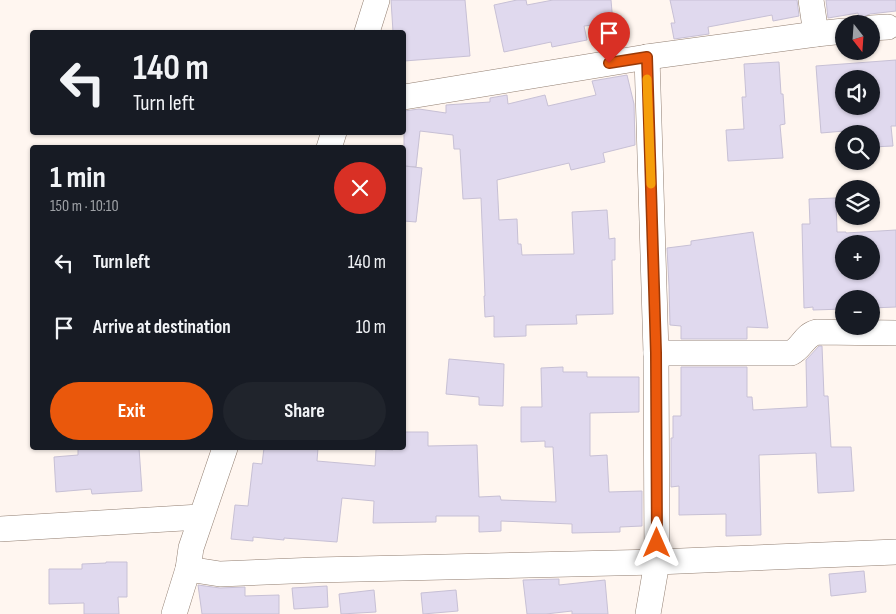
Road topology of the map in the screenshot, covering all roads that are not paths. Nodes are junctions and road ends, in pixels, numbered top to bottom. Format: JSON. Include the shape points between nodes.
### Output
{"nodes":[{"id":1,"x":377,"y":0,"type":"edge"},
{"id":2,"x":811,"y":0,"type":"edge"},
{"id":3,"x":368,"y":30,"type":"edge"},
{"id":4,"x":835,"y":32,"type":"edge"},
{"id":5,"x":816,"y":34,"type":"junction"},
{"id":6,"x":647,"y":57,"type":"junction"},
{"id":7,"x":406,"y":97,"type":"edge"},
{"id":8,"x":896,"y":333,"type":"edge"},
{"id":9,"x":656,"y":353,"type":"junction"},
{"id":10,"x":223,"y":450,"type":"edge"},
{"id":11,"x":200,"y":517,"type":"junction"},
{"id":12,"x":0,"y":529,"type":"edge"},
{"id":13,"x":896,"y":552,"type":"edge"},
{"id":14,"x":657,"y":562,"type":"junction"},
{"id":15,"x":188,"y":569,"type":"junction"},
{"id":16,"x":174,"y":614,"type":"edge"},
{"id":17,"x":648,"y":614,"type":"edge"}],
"edges":[{"from":1,"to":3,"type":"street"},
{"from":2,"to":5,"type":"street"},
{"from":4,"to":5,"type":"street"},
{"from":5,"to":6,"type":"street"},
{"from":6,"to":7,"type":"street"},
{"from":6,"to":9,"type":"street"},
{"from":8,"to":9,"type":"street","via":[[816,332],[807,336],[791,353]]},
{"from":9,"to":14,"type":"street"},
{"from":10,"to":11,"type":"street"},
{"from":11,"to":12,"type":"street"},
{"from":11,"to":15,"type":"street"},
{"from":13,"to":14,"type":"street"},
{"from":14,"to":15,"type":"street","via":[[220,574]]},
{"from":14,"to":17,"type":"street"},
{"from":15,"to":16,"type":"street"}]}
